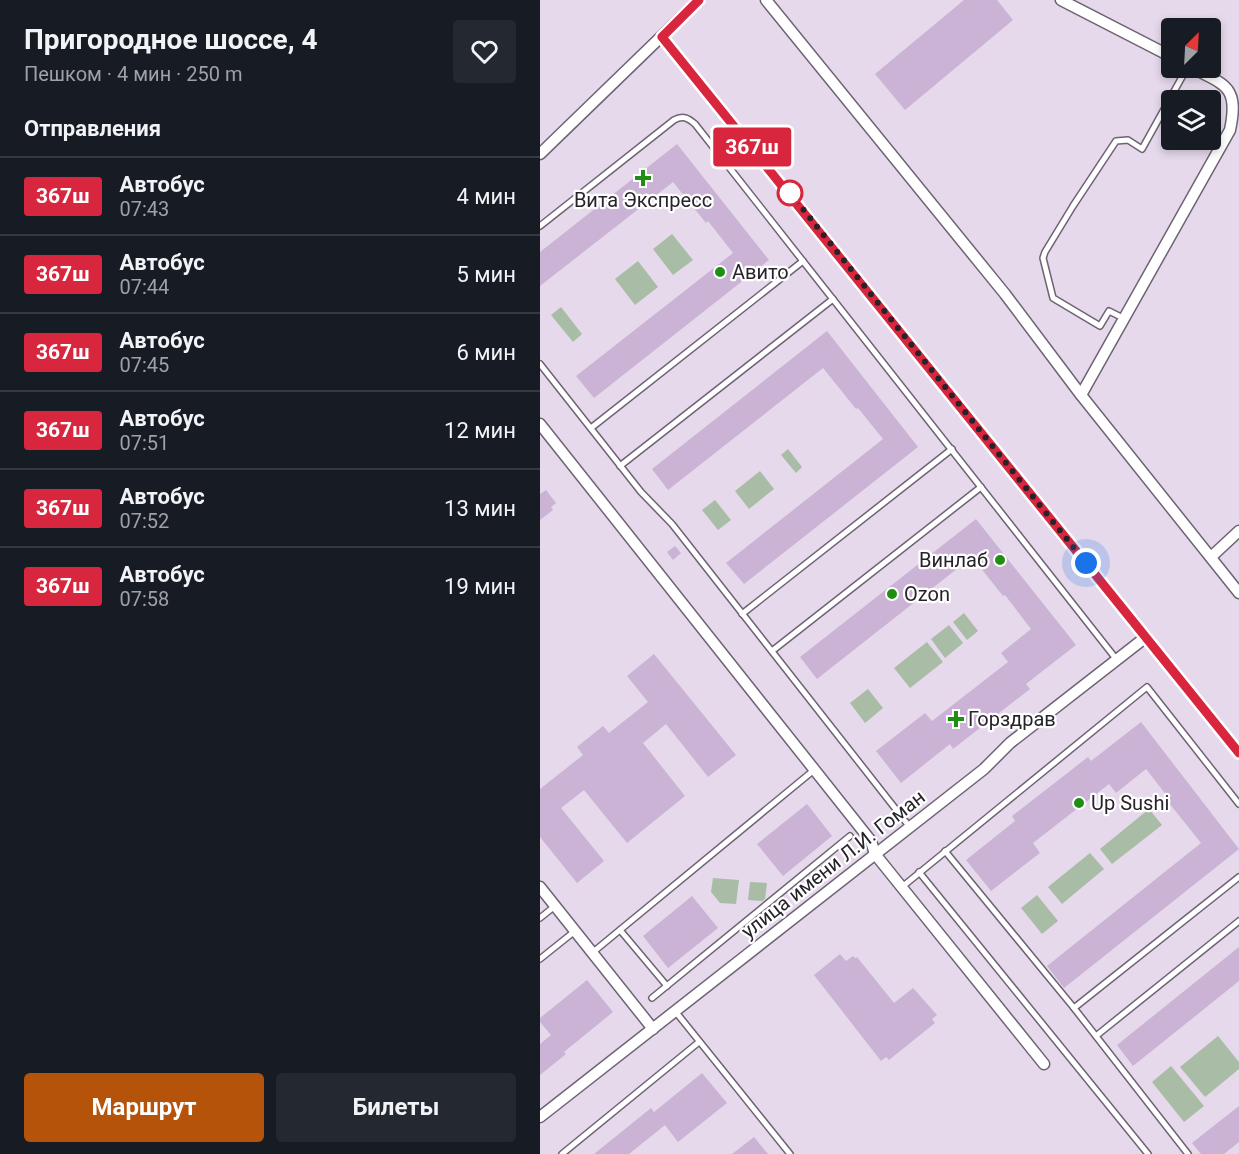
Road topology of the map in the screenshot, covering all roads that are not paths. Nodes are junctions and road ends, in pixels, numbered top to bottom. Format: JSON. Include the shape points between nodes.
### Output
{"nodes":[{"id":1,"x":699,"y":0,"type":"edge"},
{"id":2,"x":766,"y":0,"type":"edge"},
{"id":3,"x":1061,"y":0,"type":"edge"},
{"id":4,"x":662,"y":37,"type":"junction"},
{"id":5,"x":1161,"y":51,"type":"edge"},
{"id":6,"x":1184,"y":78,"type":"edge"},
{"id":7,"x":1212,"y":78,"type":"edge"},
{"id":8,"x":540,"y":154,"type":"edge"},
{"id":9,"x":540,"y":226,"type":"edge"},
{"id":10,"x":803,"y":261,"type":"junction"},
{"id":11,"x":833,"y":299,"type":"junction"},
{"id":12,"x":1125,"y":319,"type":"junction"},
{"id":13,"x":540,"y":363,"type":"edge"},
{"id":14,"x":1082,"y":395,"type":"junction"},
{"id":15,"x":540,"y":424,"type":"edge"},
{"id":16,"x":591,"y":428,"type":"junction"},
{"id":17,"x":952,"y":449,"type":"junction"},
{"id":18,"x":621,"y":466,"type":"junction"},
{"id":19,"x":981,"y":487,"type":"junction"},
{"id":20,"x":1239,"y":531,"type":"edge"},
{"id":21,"x":1211,"y":557,"type":"junction"},
{"id":22,"x":1239,"y":592,"type":"edge"},
{"id":23,"x":742,"y":614,"type":"junction"},
{"id":24,"x":1146,"y":637,"type":"junction"},
{"id":25,"x":772,"y":651,"type":"junction"},
{"id":26,"x":1117,"y":660,"type":"junction"},
{"id":27,"x":1239,"y":753,"type":"edge"},
{"id":28,"x":814,"y":770,"type":"junction"},
{"id":29,"x":1239,"y":804,"type":"edge"},
{"id":30,"x":910,"y":827,"type":"junction"},
{"id":31,"x":850,"y":836,"type":"dead end"},
{"id":32,"x":945,"y":851,"type":"junction"},
{"id":33,"x":875,"y":854,"type":"junction"},
{"id":34,"x":919,"y":872,"type":"junction"},
{"id":35,"x":1239,"y":876,"type":"edge"},
{"id":36,"x":902,"y":886,"type":"junction"},
{"id":37,"x":540,"y":887,"type":"edge"},
{"id":38,"x":555,"y":906,"type":"junction"},
{"id":39,"x":540,"y":918,"type":"edge"},
{"id":40,"x":1239,"y":921,"type":"edge"},
{"id":41,"x":620,"y":930,"type":"junction"},
{"id":42,"x":575,"y":931,"type":"junction"},
{"id":43,"x":592,"y":953,"type":"junction"},
{"id":44,"x":540,"y":959,"type":"edge"},
{"id":45,"x":667,"y":986,"type":"junction"},
{"id":46,"x":652,"y":998,"type":"dead end"},
{"id":47,"x":1074,"y":1008,"type":"junction"},
{"id":48,"x":675,"y":1011,"type":"junction"},
{"id":49,"x":653,"y":1029,"type":"junction"},
{"id":50,"x":1096,"y":1036,"type":"junction"},
{"id":51,"x":699,"y":1042,"type":"junction"},
{"id":52,"x":1044,"y":1064,"type":"dead end"},
{"id":53,"x":540,"y":1117,"type":"edge"},
{"id":54,"x":562,"y":1154,"type":"edge"},
{"id":55,"x":790,"y":1154,"type":"edge"},
{"id":56,"x":1148,"y":1154,"type":"edge"},
{"id":57,"x":1188,"y":1154,"type":"edge"}],
"edges":[{"from":1,"to":4,"type":"street"},
{"from":2,"to":14,"type":"street"},
{"from":3,"to":5,"type":"street"},
{"from":4,"to":8,"type":"street"},
{"from":4,"to":24,"type":"street"},
{"from":6,"to":12,"type":"lane","via":[[1142,149],[1128,140],[1116,141],[1045,252],[1053,298],[1100,326],[1109,311]]},
{"from":7,"to":12,"type":"street","via":[[1232,92],[1237,102],[1236,114]]},
{"from":9,"to":10,"type":"lane","via":[[680,117],[688,118]]},
{"from":10,"to":11,"type":"lane"},
{"from":10,"to":16,"type":"lane"},
{"from":11,"to":17,"type":"lane"},
{"from":11,"to":18,"type":"lane"},
{"from":12,"to":14,"type":"street"},
{"from":13,"to":16,"type":"lane"},
{"from":14,"to":21,"type":"street"},
{"from":15,"to":28,"type":"street"},
{"from":16,"to":18,"type":"lane"},
{"from":17,"to":19,"type":"lane"},
{"from":17,"to":23,"type":"lane"},
{"from":18,"to":23,"type":"lane"},
{"from":19,"to":25,"type":"lane"},
{"from":19,"to":26,"type":"lane"},
{"from":20,"to":21,"type":"street"},
{"from":21,"to":22,"type":"street"},
{"from":23,"to":25,"type":"lane"},
{"from":24,"to":26,"type":"street","name":"улица имени Л.И. Гоман"},
{"from":24,"to":27,"type":"street"},
{"from":25,"to":30,"type":"lane"},
{"from":26,"to":30,"type":"street","name":"улица имени Л.И. Гоман"},
{"from":28,"to":33,"type":"street","via":[[871,841]]},
{"from":28,"to":41,"type":"lane"},
{"from":29,"to":32,"type":"lane","via":[[1147,687]]},
{"from":30,"to":33,"type":"street","name":"улица имени Л.И. Гоман"},
{"from":31,"to":45,"type":"lane"},
{"from":32,"to":34,"type":"lane"},
{"from":32,"to":47,"type":"lane"},
{"from":33,"to":36,"type":"street"},
{"from":33,"to":48,"type":"street","name":"улица имени Л.И. Гоман"},
{"from":34,"to":36,"type":"lane"},
{"from":34,"to":56,"type":"lane"},
{"from":35,"to":47,"type":"lane"},
{"from":36,"to":52,"type":"street"},
{"from":37,"to":38,"type":"street"},
{"from":38,"to":39,"type":"lane"},
{"from":38,"to":42,"type":"street"},
{"from":40,"to":50,"type":"lane"},
{"from":41,"to":43,"type":"lane"},
{"from":41,"to":45,"type":"lane"},
{"from":42,"to":43,"type":"street"},
{"from":42,"to":44,"type":"lane"},
{"from":43,"to":49,"type":"street"},
{"from":45,"to":46,"type":"lane"},
{"from":47,"to":50,"type":"lane"},
{"from":48,"to":49,"type":"street","name":"улица имени Л.И. Гоман"},
{"from":48,"to":51,"type":"lane"},
{"from":49,"to":53,"type":"street","name":"улица имени Л.И. Гоман"},
{"from":50,"to":57,"type":"lane"},
{"from":51,"to":54,"type":"lane"},
{"from":51,"to":55,"type":"lane"}]}
